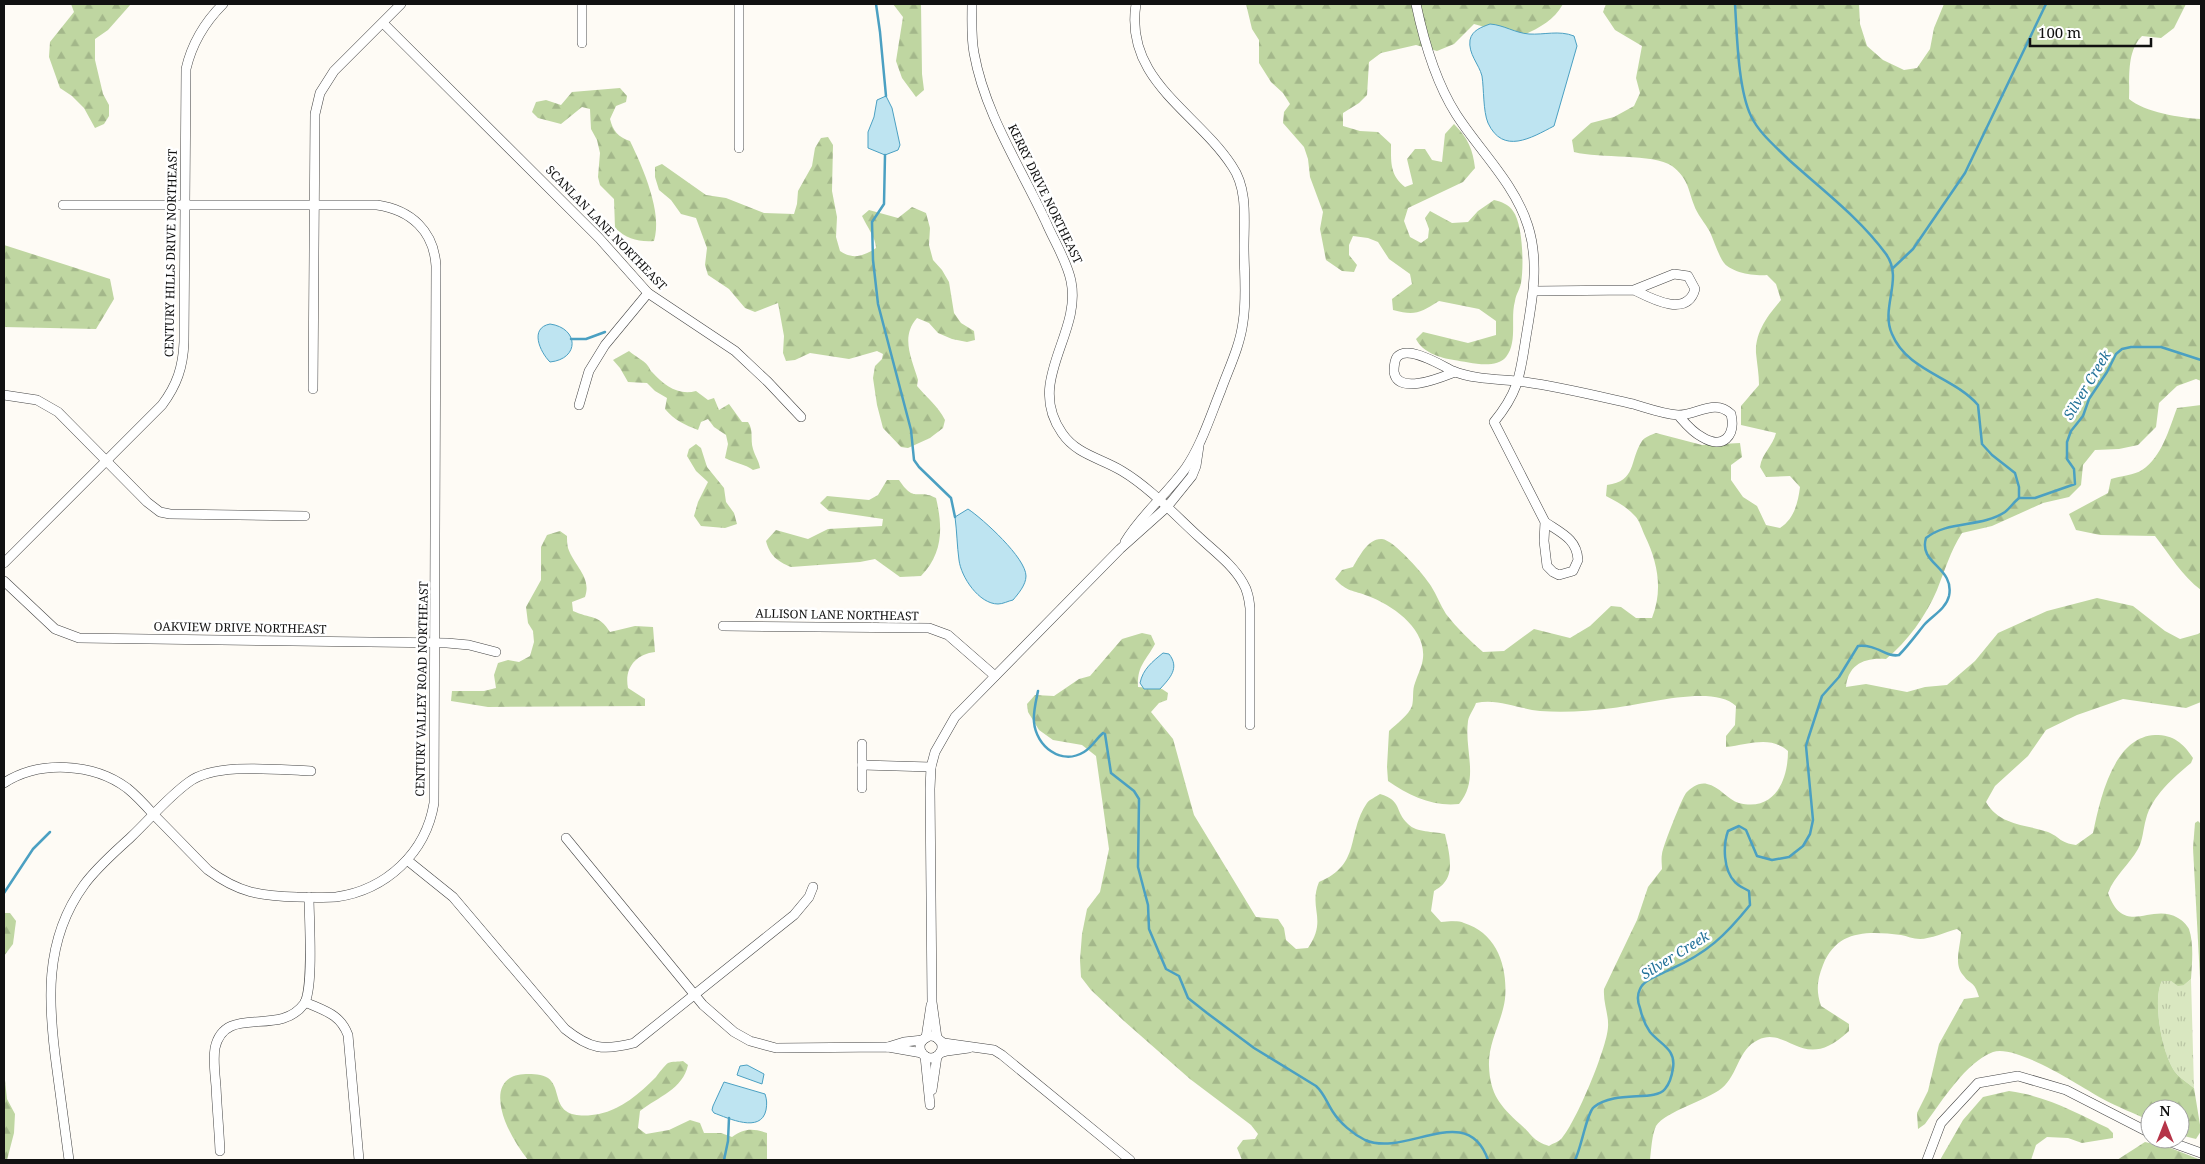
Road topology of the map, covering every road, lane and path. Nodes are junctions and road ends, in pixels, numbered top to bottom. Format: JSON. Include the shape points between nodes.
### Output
{"nodes":[{"id":1,"x":223,"y":4,"type":"edge"},
{"id":2,"x":401,"y":4,"type":"edge"},
{"id":3,"x":582,"y":4,"type":"edge"},
{"id":4,"x":739,"y":4,"type":"edge"},
{"id":5,"x":972,"y":4,"type":"edge"},
{"id":6,"x":1136,"y":4,"type":"edge"},
{"id":7,"x":1416,"y":4,"type":"edge"},
{"id":8,"x":383,"y":23,"type":"junction"},
{"id":9,"x":582,"y":43,"type":"dead end"},
{"id":10,"x":739,"y":148,"type":"dead end"},
{"id":11,"x":63,"y":205,"type":"dead end"},
{"id":12,"x":184,"y":205,"type":"junction"},
{"id":13,"x":314,"y":205,"type":"junction"},
{"id":14,"x":1634,"y":290,"type":"junction"},
{"id":15,"x":1534,"y":291,"type":"junction"},
{"id":16,"x":648,"y":293,"type":"junction"},
{"id":17,"x":1455,"y":372,"type":"junction"},
{"id":18,"x":1519,"y":381,"type":"junction"},
{"id":19,"x":314,"y":389,"type":"dead end"},
{"id":20,"x":4,"y":395,"type":"edge"},
{"id":21,"x":579,"y":405,"type":"dead end"},
{"id":22,"x":1678,"y":415,"type":"junction"},
{"id":23,"x":800,"y":417,"type":"dead end"},
{"id":24,"x":1199,"y":446,"type":"junction"},
{"id":25,"x":106,"y":461,"type":"junction"},
{"id":26,"x":1160,"y":500,"type":"junction"},
{"id":27,"x":1167,"y":507,"type":"junction"},
{"id":28,"x":305,"y":516,"type":"dead end"},
{"id":29,"x":1545,"y":522,"type":"junction"},
{"id":30,"x":1120,"y":548,"type":"junction"},
{"id":31,"x":4,"y":563,"type":"edge"},
{"id":32,"x":4,"y":581,"type":"edge"},
{"id":33,"x":723,"y":626,"type":"dead end"},
{"id":34,"x":436,"y":643,"type":"junction"},
{"id":35,"x":496,"y":652,"type":"dead end"},
{"id":36,"x":995,"y":676,"type":"junction"},
{"id":37,"x":1250,"y":724,"type":"dead end"},
{"id":38,"x":862,"y":744,"type":"dead end"},
{"id":39,"x":862,"y":766,"type":"junction"},
{"id":40,"x":931,"y":767,"type":"junction"},
{"id":41,"x":311,"y":771,"type":"dead end"},
{"id":42,"x":4,"y":783,"type":"edge"},
{"id":43,"x":862,"y":788,"type":"dead end"},
{"id":44,"x":154,"y":815,"type":"junction"},
{"id":45,"x":566,"y":838,"type":"dead end"},
{"id":46,"x":407,"y":860,"type":"junction"},
{"id":47,"x":813,"y":887,"type":"dead end"},
{"id":48,"x":309,"y":897,"type":"junction"},
{"id":49,"x":695,"y":995,"type":"junction"},
{"id":50,"x":305,"y":1002,"type":"junction"},
{"id":51,"x":932,"y":1002,"type":"junction"},
{"id":52,"x":924,"y":1039,"type":"junction"},
{"id":53,"x":938,"y":1039,"type":"junction"},
{"id":54,"x":888,"y":1047,"type":"junction"},
{"id":55,"x":972,"y":1047,"type":"junction"},
{"id":56,"x":924,"y":1054,"type":"junction"},
{"id":57,"x":939,"y":1055,"type":"junction"},
{"id":58,"x":2140,"y":1128,"type":"edge"},
{"id":59,"x":220,"y":1151,"type":"dead end"},
{"id":60,"x":69,"y":1160,"type":"edge"},
{"id":61,"x":359,"y":1160,"type":"edge"},
{"id":62,"x":1130,"y":1160,"type":"edge"},
{"id":63,"x":1927,"y":1160,"type":"edge"}],
"edges":[{"from":1,"to":12,"type":"street","name":"CENTURY HILLS DRIVE NORTHEAST","via":[[201,30],[186,69]]},
{"from":2,"to":8,"type":"street"},
{"from":3,"to":9,"type":"street"},
{"from":4,"to":10,"type":"street"},
{"from":5,"to":26,"type":"street","name":"KERRY DRIVE NORTHEAST","via":[[974,51],[990,109],[1040,209],[1071,282],[1073,303],[1050,379],[1055,421],[1062,434],[1087,456],[1124,472]]},
{"from":6,"to":24,"type":"street","via":[[1136,41],[1145,64],[1161,88],[1233,167],[1243,198],[1242,329]]},
{"from":7,"to":15,"type":"street","via":[[1444,94],[1523,212],[1532,243]]},
{"from":8,"to":13,"type":"street","via":[[334,71],[320,93],[315,114]]},
{"from":8,"to":16,"type":"street","name":"SCANLAN LANE NORTHEAST","via":[[599,238]]},
{"from":11,"to":12,"type":"street","name":"CENTURY VALLEY ROAD NORTHEAST"},
{"from":12,"to":13,"type":"street","name":"CENTURY VALLEY ROAD NORTHEAST"},
{"from":12,"to":25,"type":"street","name":"CENTURY HILLS DRIVE NORTHEAST","via":[[184,342],[180,373],[162,405]]},
{"from":13,"to":19,"type":"street"},
{"from":13,"to":34,"type":"street","name":"CENTURY VALLEY ROAD NORTHEAST","via":[[377,205],[400,210],[423,228],[434,248]]},
{"from":14,"to":14,"type":"street","via":[[1675,305],[1689,301],[1695,289],[1688,276],[1674,274]]},
{"from":14,"to":15,"type":"street"},
{"from":15,"to":18,"type":"street"},
{"from":16,"to":21,"type":"street","via":[[605,345],[590,371]]},
{"from":16,"to":23,"type":"street","name":"SCANLAN LANE NORTHEAST","via":[[735,351]]},
{"from":17,"to":17,"type":"street","via":[[1427,382],[1408,383],[1396,377],[1394,364],[1401,354],[1413,353]]},
{"from":17,"to":18,"type":"street"},
{"from":18,"to":22,"type":"street","via":[[1558,386]]},
{"from":18,"to":29,"type":"street","via":[[1509,403],[1494,422]]},
{"from":20,"to":25,"type":"street","via":[[26,397],[58,412]]},
{"from":22,"to":22,"type":"street","via":[[1688,427],[1711,441],[1724,440],[1733,429],[1731,414],[1720,407]]},
{"from":24,"to":26,"type":"street","via":[[1182,474]]},
{"from":24,"to":27,"type":"street","via":[[1192,476]]},
{"from":25,"to":28,"type":"street","via":[[160,512]]},
{"from":25,"to":31,"type":"street","name":"CENTURY HILLS DRIVE NORTHEAST"},
{"from":26,"to":27,"type":"street","name":"KERRY DRIVE NORTHEAST"},
{"from":26,"to":30,"type":"street","via":[[1134,527]]},
{"from":27,"to":30,"type":"street"},
{"from":27,"to":37,"type":"street","name":"KERRY DRIVE NORTHEAST","via":[[1228,564],[1246,589],[1250,608]]},
{"from":29,"to":29,"type":"street","via":[[1574,544],[1578,560],[1573,571],[1559,574],[1547,566]]},
{"from":30,"to":36,"type":"street"},
{"from":32,"to":34,"type":"street","name":"OAKVIEW DRIVE NORTHEAST","via":[[55,629],[79,638]]},
{"from":33,"to":36,"type":"street","name":"ALLISON LANE NORTHEAST","via":[[929,628],[948,634]]},
{"from":34,"to":35,"type":"street","name":"OAKVIEW DRIVE NORTHEAST","via":[[469,645]]},
{"from":34,"to":46,"type":"street","name":"CENTURY VALLEY ROAD NORTHEAST","via":[[434,803],[428,827]]},
{"from":36,"to":40,"type":"street","via":[[955,717],[935,752]]},
{"from":38,"to":39,"type":"street"},
{"from":39,"to":40,"type":"street"},
{"from":39,"to":43,"type":"street"},
{"from":40,"to":51,"type":"street"},
{"from":41,"to":44,"type":"street","via":[[228,770],[208,773],[189,782]]},
{"from":42,"to":44,"type":"street","name":"CENTURY VALLEY ROAD NORTHEAST","via":[[22,774],[50,768],[89,771],[102,774],[125,787]]},
{"from":44,"to":48,"type":"street","name":"CENTURY VALLEY ROAD NORTHEAST","via":[[208,870],[232,886],[253,894]]},
{"from":44,"to":60,"type":"street","via":[[84,885],[66,916],[55,947],[50,1021]]},
{"from":45,"to":49,"type":"street"},
{"from":46,"to":48,"type":"street","name":"CENTURY VALLEY ROAD NORTHEAST","via":[[385,879],[360,891],[334,897]]},
{"from":46,"to":49,"type":"street","via":[[453,897],[565,1028],[582,1042],[613,1048],[634,1043]]},
{"from":47,"to":49,"type":"street","via":[[794,914]]},
{"from":48,"to":50,"type":"street","via":[[309,984]]},
{"from":49,"to":54,"type":"street","via":[[722,1023],[759,1043],[790,1049]]},
{"from":50,"to":59,"type":"street","via":[[290,1017],[234,1024],[218,1038],[214,1062]]},
{"from":50,"to":61,"type":"street","via":[[337,1017],[348,1035]]},
{"from":51,"to":52,"type":"street"},
{"from":51,"to":53,"type":"street"},
{"from":52,"to":53,"type":"street"},
{"from":52,"to":54,"type":"street"},
{"from":52,"to":56,"type":"street","via":[[921,1045]]},
{"from":53,"to":55,"type":"street","via":[[944,1043]]},
{"from":53,"to":57,"type":"street","via":[[942,1046]]},
{"from":54,"to":56,"type":"street"},
{"from":55,"to":57,"type":"street","via":[[947,1050]]},
{"from":55,"to":62,"type":"street","via":[[994,1050],[1002,1055]]},
{"from":56,"to":57,"type":"street","via":[[930,1058]]},
{"from":56,"to":57,"type":"street","via":[[930,1100]]},
{"from":58,"to":63,"type":"street","via":[[2066,1090],[2018,1076],[1978,1083],[1941,1123]]}]}
